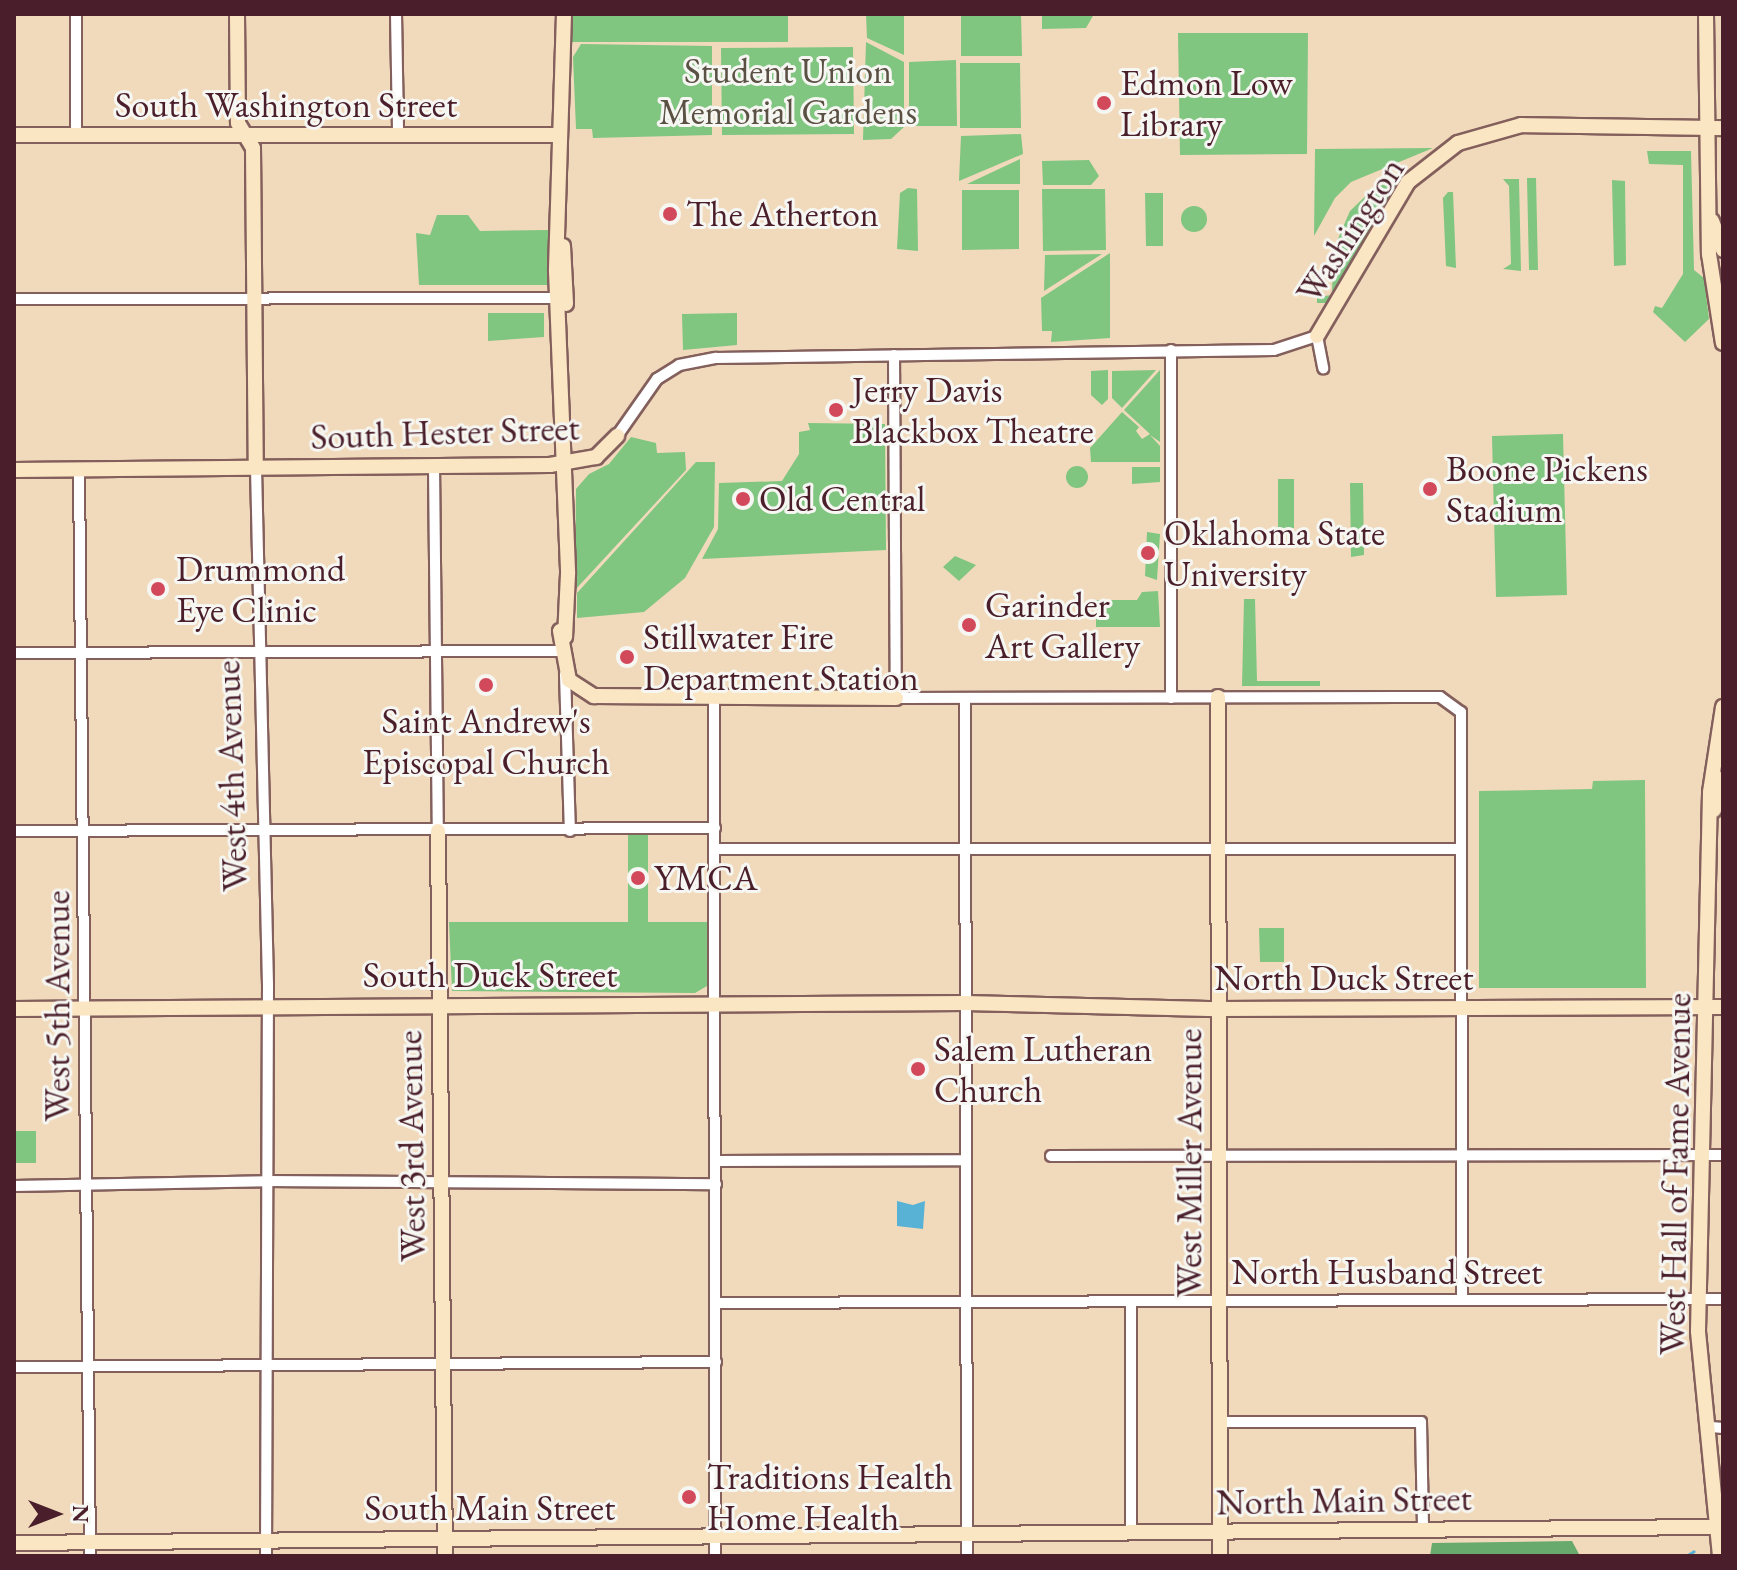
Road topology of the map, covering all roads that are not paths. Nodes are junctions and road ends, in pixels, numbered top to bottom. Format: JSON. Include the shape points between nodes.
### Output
{"nodes":[{"id":1,"x":76,"y":14,"type":"edge"},
{"id":2,"x":237,"y":14,"type":"edge"},
{"id":3,"x":396,"y":14,"type":"edge"},
{"id":4,"x":554,"y":14,"type":"edge"},
{"id":5,"x":564,"y":14,"type":"edge"},
{"id":6,"x":1706,"y":14,"type":"edge"},
{"id":7,"x":1715,"y":128,"type":"edge"},
{"id":8,"x":559,"y":130,"type":"junction"},
{"id":9,"x":398,"y":134,"type":"junction"},
{"id":10,"x":14,"y":135,"type":"edge"},
{"id":11,"x":76,"y":135,"type":"junction"},
{"id":12,"x":245,"y":135,"type":"junction"},
{"id":13,"x":1712,"y":220,"type":"junction"},
{"id":14,"x":561,"y":244,"type":"junction"},
{"id":15,"x":1723,"y":250,"type":"edge"},
{"id":16,"x":557,"y":298,"type":"junction"},
{"id":17,"x":14,"y":299,"type":"edge"},
{"id":18,"x":253,"y":299,"type":"junction"},
{"id":19,"x":1317,"y":336,"type":"junction"},
{"id":20,"x":562,"y":343,"type":"junction"},
{"id":21,"x":1723,"y":343,"type":"edge"},
{"id":22,"x":1171,"y":350,"type":"junction"},
{"id":23,"x":894,"y":355,"type":"junction"},
{"id":24,"x":1323,"y":368,"type":"dead end"},
{"id":25,"x":617,"y":436,"type":"joint"},
{"id":26,"x":563,"y":462,"type":"junction"},
{"id":27,"x":434,"y":466,"type":"junction"},
{"id":28,"x":256,"y":468,"type":"junction"},
{"id":29,"x":14,"y":470,"type":"edge"},
{"id":30,"x":79,"y":470,"type":"junction"},
{"id":31,"x":565,"y":644,"type":"junction"},
{"id":32,"x":435,"y":651,"type":"junction"},
{"id":33,"x":14,"y":653,"type":"edge"},
{"id":34,"x":82,"y":653,"type":"junction"},
{"id":35,"x":259,"y":653,"type":"junction"},
{"id":36,"x":565,"y":668,"type":"junction"},
{"id":37,"x":1218,"y":697,"type":"junction"},
{"id":38,"x":896,"y":698,"type":"junction"},
{"id":39,"x":1171,"y":698,"type":"junction"},
{"id":40,"x":714,"y":699,"type":"junction"},
{"id":41,"x":965,"y":699,"type":"junction"},
{"id":42,"x":1723,"y":707,"type":"edge"},
{"id":43,"x":1723,"y":778,"type":"edge"},
{"id":44,"x":1710,"y":822,"type":"junction"},
{"id":45,"x":715,"y":828,"type":"junction"},
{"id":46,"x":14,"y":831,"type":"edge"},
{"id":47,"x":83,"y":831,"type":"junction"},
{"id":48,"x":438,"y":831,"type":"junction"},
{"id":49,"x":570,"y":831,"type":"junction"},
{"id":50,"x":263,"y":832,"type":"junction"},
{"id":51,"x":715,"y":849,"type":"junction"},
{"id":52,"x":965,"y":849,"type":"junction"},
{"id":53,"x":1218,"y":849,"type":"junction"},
{"id":54,"x":1461,"y":849,"type":"junction"},
{"id":55,"x":965,"y":1003,"type":"junction"},
{"id":56,"x":440,"y":1004,"type":"junction"},
{"id":57,"x":716,"y":1004,"type":"junction"},
{"id":58,"x":264,"y":1005,"type":"junction"},
{"id":59,"x":1716,"y":1007,"type":"edge"},
{"id":60,"x":85,"y":1008,"type":"junction"},
{"id":61,"x":1460,"y":1008,"type":"junction"},
{"id":62,"x":14,"y":1009,"type":"edge"},
{"id":63,"x":1219,"y":1009,"type":"junction"},
{"id":64,"x":1701,"y":1155,"type":"junction"},
{"id":65,"x":1723,"y":1155,"type":"edge"},
{"id":66,"x":1051,"y":1156,"type":"dead end"},
{"id":67,"x":1460,"y":1157,"type":"junction"},
{"id":68,"x":1219,"y":1159,"type":"junction"},
{"id":69,"x":966,"y":1160,"type":"junction"},
{"id":70,"x":716,"y":1161,"type":"junction"},
{"id":71,"x":266,"y":1181,"type":"junction"},
{"id":72,"x":442,"y":1182,"type":"junction"},
{"id":73,"x":716,"y":1184,"type":"junction"},
{"id":74,"x":14,"y":1186,"type":"edge"},
{"id":75,"x":85,"y":1186,"type":"junction"},
{"id":76,"x":1699,"y":1299,"type":"junction"},
{"id":77,"x":1723,"y":1299,"type":"edge"},
{"id":78,"x":1462,"y":1300,"type":"junction"},
{"id":79,"x":1131,"y":1301,"type":"junction"},
{"id":80,"x":1219,"y":1301,"type":"junction"},
{"id":81,"x":966,"y":1302,"type":"junction"},
{"id":82,"x":716,"y":1303,"type":"junction"},
{"id":83,"x":443,"y":1360,"type":"junction"},
{"id":84,"x":716,"y":1362,"type":"junction"},
{"id":85,"x":266,"y":1364,"type":"junction"},
{"id":86,"x":86,"y":1366,"type":"junction"},
{"id":87,"x":14,"y":1367,"type":"edge"},
{"id":88,"x":1218,"y":1422,"type":"junction"},
{"id":89,"x":1717,"y":1427,"type":"edge"},
{"id":90,"x":1721,"y":1527,"type":"edge"},
{"id":91,"x":1423,"y":1529,"type":"junction"},
{"id":92,"x":1219,"y":1532,"type":"junction"},
{"id":93,"x":1131,"y":1534,"type":"junction"},
{"id":94,"x":966,"y":1535,"type":"junction"},
{"id":95,"x":443,"y":1537,"type":"junction"},
{"id":96,"x":716,"y":1537,"type":"junction"},
{"id":97,"x":267,"y":1540,"type":"junction"},
{"id":98,"x":14,"y":1543,"type":"edge"},
{"id":99,"x":89,"y":1549,"type":"edge"},
{"id":100,"x":266,"y":1556,"type":"edge"},
{"id":101,"x":445,"y":1556,"type":"edge"},
{"id":102,"x":715,"y":1556,"type":"edge"},
{"id":103,"x":967,"y":1556,"type":"edge"},
{"id":104,"x":1220,"y":1556,"type":"edge"},
{"id":105,"x":1720,"y":1556,"type":"edge"}],
"edges":[{"from":1,"to":11,"type":"street"},
{"from":2,"to":12,"type":"street","name":"West 4th Avenue","via":[[238,123]]},
{"from":3,"to":9,"type":"street"},
{"from":4,"to":8,"type":"street"},
{"from":5,"to":8,"type":"street","via":[[564,121]]},
{"from":6,"to":7,"type":"street"},
{"from":7,"to":13,"type":"street"},
{"from":7,"to":19,"type":"street","name":"Washington","via":[[1511,126],[1480,133],[1408,182]]},
{"from":8,"to":9,"type":"street","name":"South Washington Street"},
{"from":8,"to":14,"type":"street"},
{"from":9,"to":12,"type":"street","name":"South Washington Street"},
{"from":10,"to":11,"type":"street","name":"South Washington Street"},
{"from":11,"to":12,"type":"street","name":"South Washington Street"},
{"from":12,"to":18,"type":"street","name":"West 4th Avenue","via":[[253,148]]},
{"from":13,"to":15,"type":"street"},
{"from":13,"to":21,"type":"street","via":[[1709,254]]},
{"from":14,"to":16,"type":"street","via":[[556,248]]},
{"from":14,"to":20,"type":"street","via":[[567,337]]},
{"from":16,"to":18,"type":"street"},
{"from":16,"to":20,"type":"street"},
{"from":17,"to":18,"type":"street"},
{"from":18,"to":28,"type":"street","name":"West 4th Avenue"},
{"from":19,"to":22,"type":"street","name":"South Hester Street","via":[[1274,350]]},
{"from":19,"to":24,"type":"street"},
{"from":20,"to":26,"type":"street"},
{"from":22,"to":23,"type":"street","name":"South Hester Street"},
{"from":22,"to":39,"type":"street"},
{"from":23,"to":25,"type":"street","name":"South Hester Street","via":[[689,362],[657,379]]},
{"from":23,"to":38,"type":"street"},
{"from":25,"to":26,"type":"street","name":"South Hester Street","via":[[596,457]]},
{"from":26,"to":27,"type":"street","name":"South Hester Street"},
{"from":26,"to":31,"type":"street","via":[[569,628]]},
{"from":27,"to":28,"type":"street","name":"South Hester Street"},
{"from":27,"to":32,"type":"street","name":"West 3rd Avenue"},
{"from":28,"to":30,"type":"street","name":"South Hester Street"},
{"from":28,"to":35,"type":"street","name":"West 4th Avenue"},
{"from":29,"to":30,"type":"street","name":"South Hester Street"},
{"from":30,"to":34,"type":"street","name":"West 5th Avenue"},
{"from":31,"to":32,"type":"street"},
{"from":31,"to":36,"type":"street"},
{"from":32,"to":35,"type":"street"},
{"from":32,"to":48,"type":"street","name":"West 3rd Avenue"},
{"from":33,"to":34,"type":"street"},
{"from":34,"to":35,"type":"street"},
{"from":34,"to":47,"type":"street","name":"West 5th Avenue"},
{"from":35,"to":50,"type":"street","name":"West 4th Avenue"},
{"from":36,"to":40,"type":"street","via":[[577,689],[594,696]]},
{"from":36,"to":49,"type":"street"},
{"from":37,"to":39,"type":"street"},
{"from":37,"to":53,"type":"street","name":"West Miller Avenue"},
{"from":37,"to":54,"type":"street","via":[[1440,697],[1461,712]]},
{"from":38,"to":40,"type":"street"},
{"from":38,"to":41,"type":"street"},
{"from":39,"to":41,"type":"street"},
{"from":40,"to":45,"type":"street"},
{"from":41,"to":52,"type":"street"},
{"from":42,"to":44,"type":"street","name":"West Hall of Fame Avenue"},
{"from":43,"to":44,"type":"street","name":"West Hall of Fame Avenue"},
{"from":44,"to":59,"type":"street","name":"West Hall of Fame Avenue"},
{"from":45,"to":49,"type":"street"},
{"from":45,"to":51,"type":"street"},
{"from":46,"to":47,"type":"street"},
{"from":47,"to":50,"type":"street"},
{"from":47,"to":60,"type":"street","name":"West 5th Avenue"},
{"from":48,"to":49,"type":"street"},
{"from":48,"to":50,"type":"street"},
{"from":48,"to":56,"type":"street","name":"West 3rd Avenue"},
{"from":50,"to":58,"type":"street","name":"West 4th Avenue","via":[[268,984]]},
{"from":51,"to":52,"type":"street"},
{"from":51,"to":57,"type":"street"},
{"from":52,"to":53,"type":"street"},
{"from":52,"to":55,"type":"street"},
{"from":53,"to":54,"type":"street"},
{"from":53,"to":63,"type":"street","name":"West Miller Avenue"},
{"from":54,"to":61,"type":"street"},
{"from":55,"to":57,"type":"street","name":"South Duck Street"},
{"from":55,"to":63,"type":"street","name":"North Duck Street"},
{"from":55,"to":69,"type":"street"},
{"from":56,"to":57,"type":"street","name":"South Duck Street"},
{"from":56,"to":58,"type":"street","name":"South Duck Street"},
{"from":56,"to":72,"type":"street","name":"West 3rd Avenue"},
{"from":57,"to":70,"type":"street"},
{"from":58,"to":60,"type":"street","name":"South Duck Street"},
{"from":58,"to":71,"type":"street","name":"West 4th Avenue"},
{"from":59,"to":61,"type":"street","name":"North Duck Street"},
{"from":59,"to":64,"type":"street","name":"West Hall of Fame Avenue"},
{"from":60,"to":62,"type":"street","name":"South Duck Street"},
{"from":60,"to":75,"type":"street","name":"West 5th Avenue"},
{"from":61,"to":63,"type":"street","name":"North Duck Street"},
{"from":61,"to":67,"type":"street"},
{"from":63,"to":68,"type":"street","name":"West Miller Avenue"},
{"from":64,"to":65,"type":"street"},
{"from":64,"to":67,"type":"street"},
{"from":64,"to":76,"type":"street","name":"West Hall of Fame Avenue"},
{"from":66,"to":68,"type":"street"},
{"from":67,"to":68,"type":"street"},
{"from":67,"to":78,"type":"street"},
{"from":68,"to":80,"type":"street","name":"West Miller Avenue"},
{"from":69,"to":70,"type":"street"},
{"from":69,"to":81,"type":"street"},
{"from":70,"to":73,"type":"street"},
{"from":71,"to":72,"type":"street"},
{"from":71,"to":75,"type":"street"},
{"from":71,"to":85,"type":"street","name":"West 4th Avenue"},
{"from":72,"to":73,"type":"street"},
{"from":72,"to":83,"type":"street","name":"West 3rd Avenue"},
{"from":73,"to":82,"type":"street"},
{"from":74,"to":75,"type":"street"},
{"from":75,"to":86,"type":"street","name":"West 5th Avenue"},
{"from":76,"to":77,"type":"street","name":"North Husband Street"},
{"from":76,"to":78,"type":"street","name":"North Husband Street"},
{"from":76,"to":89,"type":"street","name":"West Hall of Fame Avenue","via":[[1701,1361]]},
{"from":78,"to":80,"type":"street","name":"North Husband Street"},
{"from":79,"to":80,"type":"street","name":"North Husband Street"},
{"from":79,"to":81,"type":"street","name":"North Husband Street"},
{"from":79,"to":93,"type":"street"},
{"from":80,"to":88,"type":"street","name":"West Miller Avenue"},
{"from":81,"to":82,"type":"street","name":"North Husband Street"},
{"from":81,"to":94,"type":"street"},
{"from":82,"to":84,"type":"street"},
{"from":83,"to":84,"type":"street"},
{"from":83,"to":85,"type":"street"},
{"from":83,"to":95,"type":"street","name":"West 3rd Avenue"},
{"from":84,"to":96,"type":"street"},
{"from":85,"to":86,"type":"street"},
{"from":85,"to":97,"type":"street","name":"West 4th Avenue"},
{"from":86,"to":87,"type":"street"},
{"from":86,"to":99,"type":"street","name":"West 5th Avenue"},
{"from":88,"to":91,"type":"street","via":[[1421,1422]]},
{"from":88,"to":92,"type":"street","name":"West Miller Avenue"},
{"from":89,"to":90,"type":"street","name":"West Hall of Fame Avenue"},
{"from":90,"to":91,"type":"street","name":"North Main Street"},
{"from":90,"to":105,"type":"street","name":"West Hall of Fame Avenue"},
{"from":91,"to":92,"type":"street","name":"North Main Street"},
{"from":92,"to":93,"type":"street","name":"North Main Street"},
{"from":92,"to":104,"type":"street","name":"West Miller Avenue"},
{"from":93,"to":94,"type":"street","name":"North Main Street"},
{"from":94,"to":96,"type":"street","name":"South Main Street"},
{"from":94,"to":103,"type":"street"},
{"from":95,"to":96,"type":"street","name":"South Main Street"},
{"from":95,"to":97,"type":"street","name":"South Main Street"},
{"from":95,"to":101,"type":"street","name":"West 3rd Avenue"},
{"from":96,"to":102,"type":"street"},
{"from":97,"to":99,"type":"street","name":"South Main Street"},
{"from":97,"to":100,"type":"street","name":"West 4th Avenue"},
{"from":98,"to":99,"type":"street","name":"South Main Street"}]}
